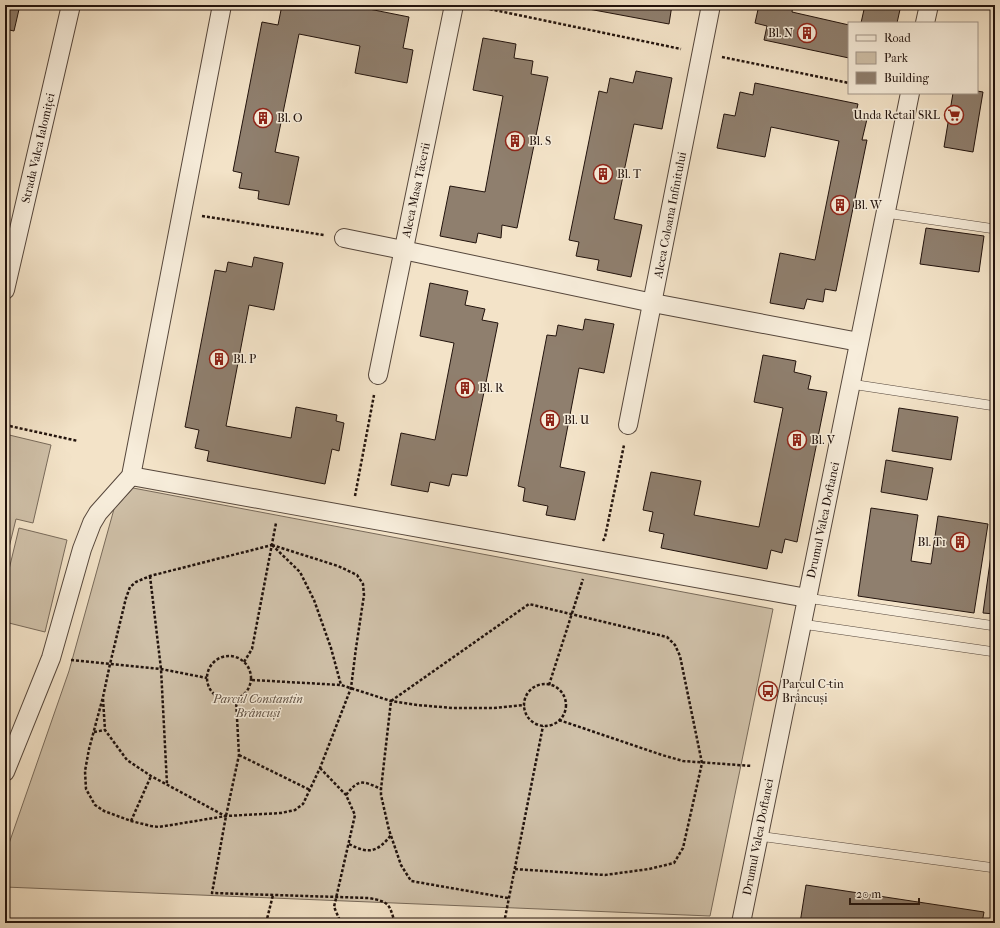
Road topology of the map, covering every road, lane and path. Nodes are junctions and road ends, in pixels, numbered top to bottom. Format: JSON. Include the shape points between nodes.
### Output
{"nodes":[{"id":1,"x":71,"y":5,"type":"edge"},
{"id":2,"x":222,"y":5,"type":"edge"},
{"id":3,"x":454,"y":5,"type":"edge"},
{"id":4,"x":470,"y":5,"type":"edge"},
{"id":5,"x":711,"y":5,"type":"edge"},
{"id":6,"x":928,"y":5,"type":"edge"},
{"id":7,"x":925,"y":22,"type":"edge"},
{"id":8,"x":702,"y":53,"type":"junction"},
{"id":9,"x":848,"y":83,"type":"edge"},
{"id":10,"x":910,"y":94,"type":"edge"},
{"id":11,"x":182,"y":213,"type":"junction"},
{"id":12,"x":886,"y":213,"type":"junction"},
{"id":13,"x":995,"y":228,"type":"edge"},
{"id":14,"x":344,"y":238,"type":"joint"},
{"id":15,"x":404,"y":250,"type":"junction"},
{"id":16,"x":5,"y":290,"type":"edge"},
{"id":17,"x":653,"y":303,"type":"junction"},
{"id":18,"x":859,"y":342,"type":"junction"},
{"id":19,"x":378,"y":375,"type":"joint"},
{"id":20,"x":851,"y":384,"type":"junction"},
{"id":21,"x":995,"y":406,"type":"edge"},
{"id":22,"x":628,"y":424,"type":"joint"},
{"id":23,"x":5,"y":425,"type":"edge"},
{"id":24,"x":78,"y":441,"type":"dead end"},
{"id":25,"x":131,"y":476,"type":"junction"},
{"id":26,"x":280,"y":503,"type":"junction"},
{"id":27,"x":352,"y":516,"type":"junction"},
{"id":28,"x":272,"y":545,"type":"junction"},
{"id":29,"x":590,"y":558,"type":"junction"},
{"id":30,"x":150,"y":576,"type":"junction"},
{"id":31,"x":807,"y":598,"type":"junction"},
{"id":32,"x":572,"y":614,"type":"junction"},
{"id":33,"x":802,"y":624,"type":"junction"},
{"id":34,"x":995,"y":626,"type":"edge"},
{"id":35,"x":995,"y":652,"type":"edge"},
{"id":36,"x":51,"y":658,"type":"junction"},
{"id":37,"x":244,"y":662,"type":"junction"},
{"id":38,"x":110,"y":664,"type":"junction"},
{"id":39,"x":161,"y":669,"type":"junction"},
{"id":40,"x":207,"y":678,"type":"junction"},
{"id":41,"x":252,"y":680,"type":"junction"},
{"id":42,"x":341,"y":684,"type":"junction"},
{"id":43,"x":549,"y":685,"type":"junction"},
{"id":44,"x":351,"y":688,"type":"junction"},
{"id":45,"x":103,"y":697,"type":"junction"},
{"id":46,"x":236,"y":699,"type":"junction"},
{"id":47,"x":391,"y":701,"type":"junction"},
{"id":48,"x":524,"y":705,"type":"junction"},
{"id":49,"x":560,"y":720,"type":"junction"},
{"id":50,"x":543,"y":726,"type":"junction"},
{"id":51,"x":105,"y":730,"type":"junction"},
{"id":52,"x":94,"y":732,"type":"junction"},
{"id":53,"x":239,"y":755,"type":"junction"},
{"id":54,"x":702,"y":763,"type":"junction"},
{"id":55,"x":772,"y":767,"type":"junction"},
{"id":56,"x":320,"y":768,"type":"junction"},
{"id":57,"x":5,"y":772,"type":"edge"},
{"id":58,"x":151,"y":776,"type":"junction"},
{"id":59,"x":167,"y":784,"type":"junction"},
{"id":60,"x":381,"y":789,"type":"junction"},
{"id":61,"x":310,"y":790,"type":"junction"},
{"id":62,"x":346,"y":795,"type":"junction"},
{"id":63,"x":226,"y":816,"type":"junction"},
{"id":64,"x":131,"y":821,"type":"junction"},
{"id":65,"x":391,"y":835,"type":"junction"},
{"id":66,"x":758,"y":836,"type":"junction"},
{"id":67,"x":349,"y":844,"type":"junction"},
{"id":68,"x":995,"y":868,"type":"edge"},
{"id":69,"x":514,"y":869,"type":"junction"},
{"id":70,"x":273,"y":895,"type":"junction"},
{"id":71,"x":508,"y":898,"type":"junction"},
{"id":72,"x":266,"y":923,"type":"edge"},
{"id":73,"x":341,"y":923,"type":"edge"},
{"id":74,"x":395,"y":923,"type":"edge"},
{"id":75,"x":504,"y":923,"type":"edge"},
{"id":76,"x":741,"y":923,"type":"edge"}],
"edges":[{"from":1,"to":16,"type":"street","name":"Strada Valea Ialomiței"},
{"from":2,"to":11,"type":"street"},
{"from":3,"to":15,"type":"street","name":"Aleea Masa Tăcerii"},
{"from":4,"to":8,"type":"path"},
{"from":5,"to":8,"type":"street","name":"Aleea Coloana Infinitului"},
{"from":6,"to":7,"type":"street"},
{"from":8,"to":9,"type":"path"},
{"from":8,"to":17,"type":"street","name":"Aleea Coloana Infinitului"},
{"from":10,"to":12,"type":"street","name":"Drumul Valea Doftanei"},
{"from":11,"to":14,"type":"path"},
{"from":11,"to":25,"type":"street"},
{"from":12,"to":13,"type":"lane"},
{"from":12,"to":18,"type":"street","name":"Drumul Valea Doftanei"},
{"from":14,"to":15,"type":"street"},
{"from":15,"to":17,"type":"street"},
{"from":15,"to":19,"type":"street","name":"Aleea Masa Tăcerii"},
{"from":17,"to":18,"type":"street"},
{"from":17,"to":22,"type":"street","name":"Aleea Coloana Infinitului"},
{"from":18,"to":20,"type":"street","name":"Drumul Valea Doftanei"},
{"from":19,"to":27,"type":"path"},
{"from":20,"to":21,"type":"lane"},
{"from":20,"to":31,"type":"street","name":"Drumul Valea Doftanei"},
{"from":22,"to":29,"type":"path","via":[[605,537]]},
{"from":23,"to":24,"type":"path"},
{"from":25,"to":26,"type":"street"},
{"from":25,"to":36,"type":"street","via":[[98,513],[86,536]]},
{"from":26,"to":27,"type":"street"},
{"from":26,"to":28,"type":"path"},
{"from":27,"to":29,"type":"street"},
{"from":28,"to":30,"type":"path"},
{"from":28,"to":37,"type":"path","via":[[252,649]]},
{"from":28,"to":42,"type":"path","via":[[300,572],[314,600]]},
{"from":28,"to":44,"type":"path","via":[[357,574],[363,584],[364,595]]},
{"from":29,"to":31,"type":"street"},
{"from":29,"to":32,"type":"path"},
{"from":30,"to":38,"type":"path","via":[[130,587]]},
{"from":30,"to":39,"type":"path"},
{"from":31,"to":33,"type":"street","name":"Drumul Valea Doftanei"},
{"from":31,"to":34,"type":"lane"},
{"from":32,"to":43,"type":"path"},
{"from":32,"to":47,"type":"path","via":[[529,604]]},
{"from":32,"to":54,"type":"path","via":[[668,637],[675,645],[680,656]]},
{"from":33,"to":35,"type":"lane"},
{"from":33,"to":55,"type":"street","name":"Drumul Valea Doftanei"},
{"from":36,"to":38,"type":"path"},
{"from":36,"to":57,"type":"street"},
{"from":37,"to":40,"type":"path","via":[[231,656],[217,659],[208,671]]},
{"from":37,"to":41,"type":"path","via":[[250,670]]},
{"from":38,"to":39,"type":"path"},
{"from":38,"to":45,"type":"path"},
{"from":39,"to":40,"type":"path"},
{"from":39,"to":59,"type":"path"},
{"from":40,"to":46,"type":"path","via":[[208,685],[216,696],[222,699]]},
{"from":41,"to":42,"type":"path"},
{"from":41,"to":46,"type":"path","via":[[246,692]]},
{"from":42,"to":44,"type":"path"},
{"from":43,"to":48,"type":"path","via":[[537,686],[532,690]]},
{"from":43,"to":49,"type":"path","via":[[560,691],[566,702],[566,709]]},
{"from":44,"to":47,"type":"path"},
{"from":44,"to":56,"type":"path"},
{"from":45,"to":51,"type":"path"},
{"from":45,"to":52,"type":"path"},
{"from":46,"to":53,"type":"path"},
{"from":47,"to":48,"type":"path","via":[[453,708]]},
{"from":47,"to":60,"type":"path"},
{"from":48,"to":50,"type":"path","via":[[532,721]]},
{"from":49,"to":50,"type":"path","via":[[555,724]]},
{"from":49,"to":54,"type":"path","via":[[662,755]]},
{"from":50,"to":69,"type":"path"},
{"from":51,"to":52,"type":"path"},
{"from":51,"to":58,"type":"path","via":[[127,760]]},
{"from":52,"to":64,"type":"path","via":[[85,771],[86,789],[95,805]]},
{"from":53,"to":61,"type":"path"},
{"from":53,"to":63,"type":"path"},
{"from":54,"to":55,"type":"path"},
{"from":54,"to":69,"type":"path","via":[[683,848],[674,863],[605,875]]},
{"from":55,"to":66,"type":"street","name":"Drumul Valea Doftanei"},
{"from":56,"to":61,"type":"path"},
{"from":56,"to":62,"type":"path"},
{"from":58,"to":59,"type":"path"},
{"from":58,"to":64,"type":"path"},
{"from":59,"to":63,"type":"path"},
{"from":60,"to":62,"type":"path","via":[[358,783]]},
{"from":60,"to":65,"type":"path"},
{"from":61,"to":63,"type":"path","via":[[303,804],[295,810]]},
{"from":62,"to":67,"type":"path","via":[[355,815]]},
{"from":63,"to":64,"type":"path","via":[[159,827]]},
{"from":63,"to":70,"type":"path","via":[[212,893]]},
{"from":65,"to":67,"type":"path","via":[[377,849],[368,851]]},
{"from":65,"to":71,"type":"path","via":[[401,865],[412,881]]},
{"from":66,"to":68,"type":"lane"},
{"from":66,"to":76,"type":"street","name":"Drumul Valea Doftanei"},
{"from":67,"to":73,"type":"path","via":[[334,907]]},
{"from":69,"to":71,"type":"path"},
{"from":70,"to":72,"type":"path"},
{"from":70,"to":74,"type":"path","via":[[382,900],[390,906]]},
{"from":71,"to":75,"type":"path"}]}
